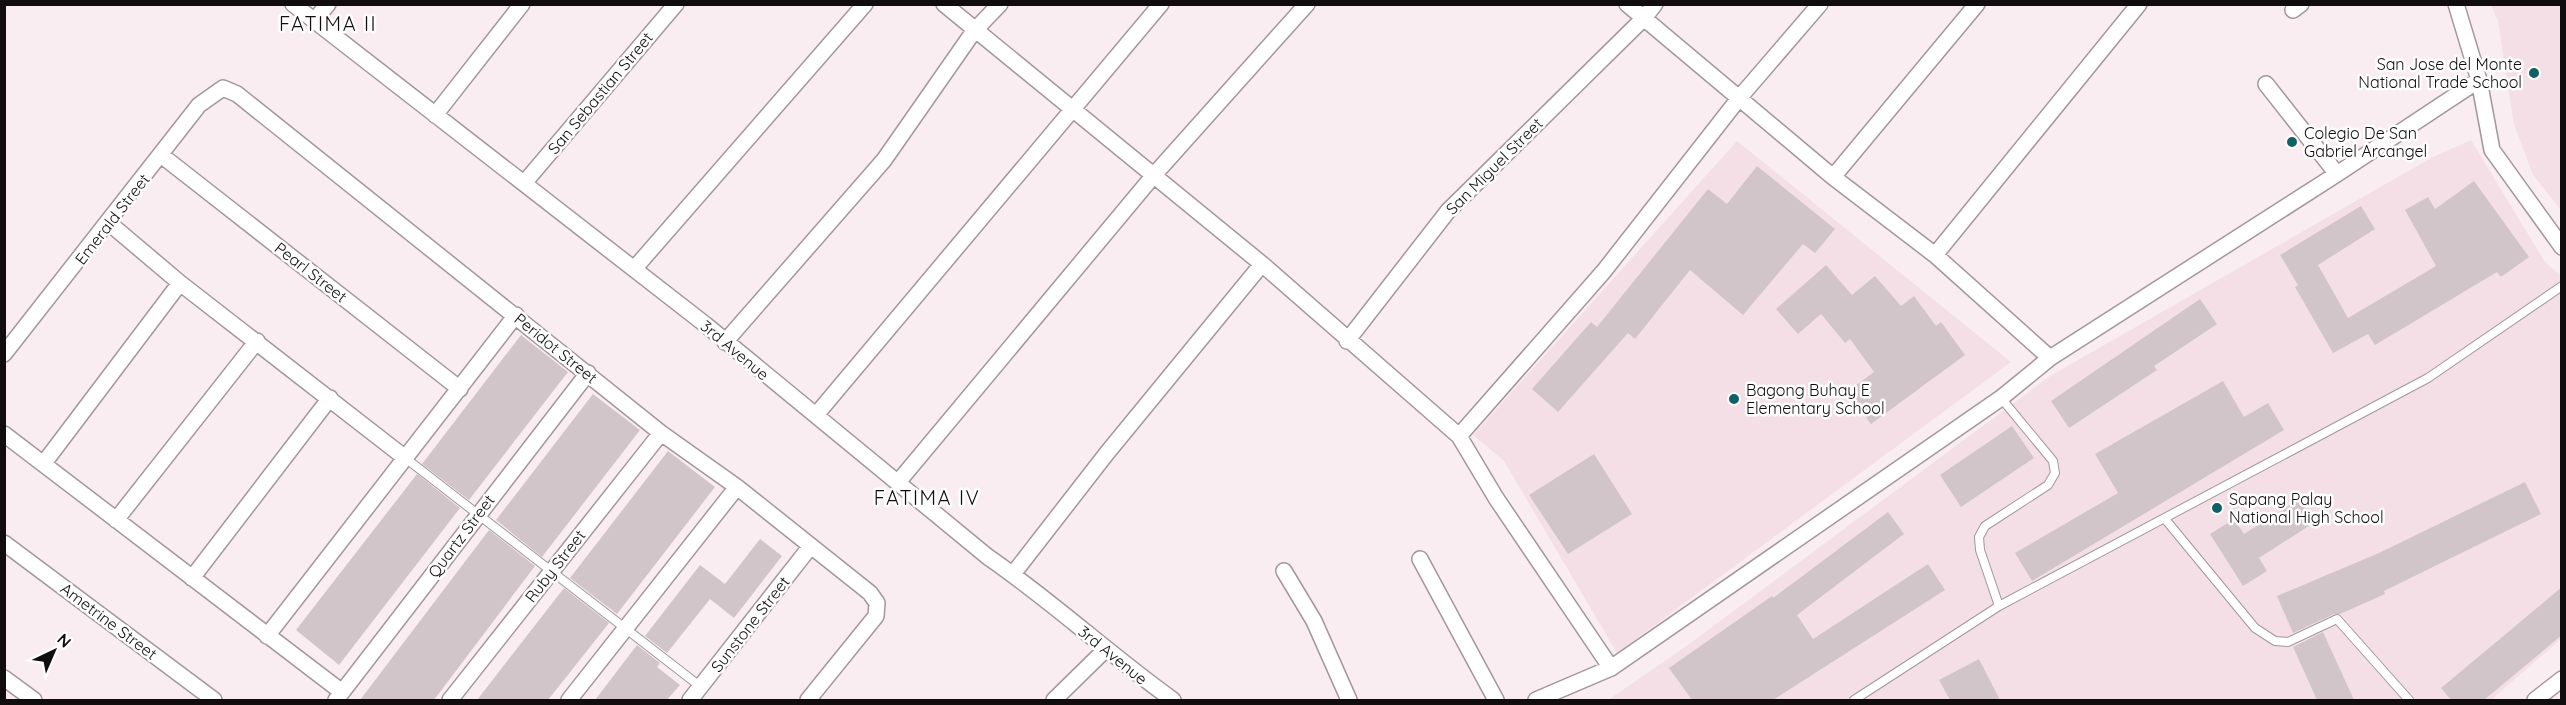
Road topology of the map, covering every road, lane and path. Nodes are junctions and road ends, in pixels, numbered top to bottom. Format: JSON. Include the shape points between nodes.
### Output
{"nodes":[{"id":1,"x":293,"y":4,"type":"edge"},
{"id":2,"x":328,"y":4,"type":"edge"},
{"id":3,"x":522,"y":4,"type":"edge"},
{"id":4,"x":676,"y":4,"type":"edge"},
{"id":5,"x":865,"y":4,"type":"edge"},
{"id":6,"x":944,"y":4,"type":"edge"},
{"id":7,"x":1000,"y":4,"type":"edge"},
{"id":8,"x":1161,"y":4,"type":"edge"},
{"id":9,"x":1307,"y":4,"type":"edge"},
{"id":10,"x":1627,"y":4,"type":"edge"},
{"id":11,"x":1655,"y":4,"type":"edge"},
{"id":12,"x":1820,"y":4,"type":"edge"},
{"id":13,"x":1977,"y":4,"type":"edge"},
{"id":14,"x":2139,"y":4,"type":"edge"},
{"id":15,"x":2456,"y":4,"type":"edge"},
{"id":16,"x":1644,"y":18,"type":"junction"},
{"id":17,"x":314,"y":21,"type":"junction"},
{"id":18,"x":974,"y":31,"type":"junction"},
{"id":19,"x":2479,"y":80,"type":"junction"},
{"id":20,"x":2266,"y":84,"type":"dead end"},
{"id":21,"x":223,"y":88,"type":"joint"},
{"id":22,"x":1740,"y":98,"type":"junction"},
{"id":23,"x":1072,"y":111,"type":"junction"},
{"id":24,"x":435,"y":115,"type":"junction"},
{"id":25,"x":161,"y":155,"type":"junction"},
{"id":26,"x":2337,"y":174,"type":"junction"},
{"id":27,"x":1154,"y":175,"type":"junction"},
{"id":28,"x":1833,"y":177,"type":"junction"},
{"id":29,"x":525,"y":182,"type":"junction"},
{"id":30,"x":109,"y":223,"type":"junction"},
{"id":31,"x":2562,"y":247,"type":"edge"},
{"id":32,"x":1935,"y":255,"type":"junction"},
{"id":33,"x":1262,"y":264,"type":"junction"},
{"id":34,"x":634,"y":269,"type":"junction"},
{"id":35,"x":180,"y":283,"type":"junction"},
{"id":36,"x":2562,"y":286,"type":"edge"},
{"id":37,"x":516,"y":315,"type":"junction"},
{"id":38,"x":257,"y":341,"type":"junction"},
{"id":39,"x":1347,"y":341,"type":"junction"},
{"id":40,"x":724,"y":342,"type":"junction"},
{"id":41,"x":4,"y":354,"type":"edge"},
{"id":42,"x":2050,"y":358,"type":"junction"},
{"id":43,"x":588,"y":373,"type":"junction"},
{"id":44,"x":460,"y":389,"type":"junction"},
{"id":45,"x":330,"y":398,"type":"junction"},
{"id":46,"x":2001,"y":398,"type":"junction"},
{"id":47,"x":816,"y":415,"type":"junction"},
{"id":48,"x":662,"y":433,"type":"junction"},
{"id":49,"x":4,"y":434,"type":"edge"},
{"id":50,"x":1459,"y":436,"type":"junction"},
{"id":51,"x":404,"y":456,"type":"junction"},
{"id":52,"x":44,"y":463,"type":"junction"},
{"id":53,"x":899,"y":481,"type":"junction"},
{"id":54,"x":737,"y":487,"type":"junction"},
{"id":55,"x":479,"y":513,"type":"junction"},
{"id":56,"x":2165,"y":519,"type":"junction"},
{"id":57,"x":116,"y":520,"type":"junction"},
{"id":58,"x":4,"y":543,"type":"edge"},
{"id":59,"x":810,"y":547,"type":"junction"},
{"id":60,"x":1420,"y":559,"type":"dead end"},
{"id":61,"x":552,"y":570,"type":"junction"},
{"id":62,"x":1284,"y":571,"type":"dead end"},
{"id":63,"x":1013,"y":574,"type":"junction"},
{"id":64,"x":192,"y":578,"type":"junction"},
{"id":65,"x":1999,"y":606,"type":"junction"},
{"id":66,"x":626,"y":627,"type":"junction"},
{"id":67,"x":267,"y":636,"type":"junction"},
{"id":68,"x":1106,"y":649,"type":"junction"},
{"id":69,"x":1611,"y":668,"type":"junction"},
{"id":70,"x":4,"y":678,"type":"edge"},
{"id":71,"x":2562,"y":679,"type":"edge"},
{"id":72,"x":701,"y":687,"type":"junction"},
{"id":73,"x":339,"y":696,"type":"edge"},
{"id":74,"x":34,"y":700,"type":"edge"},
{"id":75,"x":214,"y":700,"type":"edge"},
{"id":76,"x":450,"y":700,"type":"edge"},
{"id":77,"x":569,"y":700,"type":"edge"},
{"id":78,"x":690,"y":700,"type":"edge"},
{"id":79,"x":808,"y":700,"type":"edge"},
{"id":80,"x":1054,"y":700,"type":"edge"},
{"id":81,"x":1173,"y":700,"type":"edge"},
{"id":82,"x":1349,"y":700,"type":"edge"},
{"id":83,"x":1496,"y":700,"type":"edge"},
{"id":84,"x":1536,"y":700,"type":"edge"},
{"id":85,"x":1854,"y":700,"type":"edge"},
{"id":86,"x":2409,"y":700,"type":"edge"},
{"id":87,"x":2535,"y":700,"type":"edge"}],
"edges":[{"from":1,"to":17,"type":"street","name":"3rd Avenue"},
{"from":2,"to":17,"type":"street"},
{"from":3,"to":24,"type":"street"},
{"from":4,"to":29,"type":"street","name":"San Sebastian Street"},
{"from":5,"to":34,"type":"street"},
{"from":6,"to":18,"type":"street"},
{"from":7,"to":18,"type":"street"},
{"from":8,"to":23,"type":"street"},
{"from":9,"to":27,"type":"street"},
{"from":10,"to":16,"type":"street"},
{"from":11,"to":16,"type":"street","name":"San Miguel Street"},
{"from":12,"to":22,"type":"street"},
{"from":13,"to":28,"type":"street"},
{"from":14,"to":32,"type":"street"},
{"from":15,"to":19,"type":"street"},
{"from":16,"to":22,"type":"street"},
{"from":16,"to":39,"type":"street","name":"San Miguel Street","via":[[1448,211]]},
{"from":17,"to":24,"type":"street","name":"3rd Avenue"},
{"from":18,"to":23,"type":"street"},
{"from":18,"to":40,"type":"street","via":[[884,160]]},
{"from":19,"to":26,"type":"street"},
{"from":19,"to":31,"type":"street","via":[[2492,150]]},
{"from":20,"to":26,"type":"street"},
{"from":21,"to":25,"type":"street","name":"Emerald Street","via":[[199,105]]},
{"from":21,"to":37,"type":"street","name":"Peridot Street","via":[[237,94]]},
{"from":22,"to":28,"type":"street"},
{"from":22,"to":50,"type":"street","via":[[1604,271]]},
{"from":23,"to":27,"type":"street"},
{"from":23,"to":47,"type":"street"},
{"from":24,"to":29,"type":"street","name":"3rd Avenue"},
{"from":25,"to":30,"type":"street","name":"Emerald Street"},
{"from":25,"to":44,"type":"street","name":"Pearl Street"},
{"from":26,"to":42,"type":"street"},
{"from":27,"to":33,"type":"street"},
{"from":27,"to":53,"type":"street"},
{"from":28,"to":32,"type":"street"},
{"from":29,"to":34,"type":"street","name":"3rd Avenue"},
{"from":30,"to":35,"type":"street"},
{"from":30,"to":41,"type":"street","name":"Emerald Street"},
{"from":32,"to":42,"type":"street"},
{"from":33,"to":39,"type":"street"},
{"from":33,"to":63,"type":"street"},
{"from":34,"to":40,"type":"street","name":"3rd Avenue"},
{"from":35,"to":38,"type":"street"},
{"from":35,"to":52,"type":"street"},
{"from":36,"to":56,"type":"lane","via":[[2428,378]]},
{"from":37,"to":43,"type":"street","name":"Peridot Street"},
{"from":37,"to":44,"type":"street"},
{"from":38,"to":45,"type":"street"},
{"from":38,"to":57,"type":"street"},
{"from":39,"to":50,"type":"street"},
{"from":40,"to":47,"type":"street","name":"3rd Avenue"},
{"from":42,"to":46,"type":"street"},
{"from":43,"to":48,"type":"street","name":"Peridot Street"},
{"from":43,"to":55,"type":"street","name":"Quartz Street"},
{"from":44,"to":51,"type":"street"},
{"from":45,"to":51,"type":"street"},
{"from":45,"to":64,"type":"street"},
{"from":46,"to":65,"type":"lane","via":[[2053,461],[2055,473],[2048,485],[1985,525],[1979,537]]},
{"from":46,"to":69,"type":"street"},
{"from":47,"to":53,"type":"street","name":"3rd Avenue"},
{"from":48,"to":54,"type":"street","name":"Peridot Street"},
{"from":48,"to":61,"type":"street","name":"Ruby Street"},
{"from":49,"to":52,"type":"street"},
{"from":50,"to":69,"type":"street","via":[[1496,498]]},
{"from":51,"to":55,"type":"lane"},
{"from":51,"to":67,"type":"street"},
{"from":52,"to":57,"type":"street"},
{"from":53,"to":63,"type":"street","name":"3rd Avenue"},
{"from":54,"to":59,"type":"street","name":"Peridot Street"},
{"from":54,"to":66,"type":"street"},
{"from":55,"to":61,"type":"lane"},
{"from":55,"to":73,"type":"street","name":"Quartz Street"},
{"from":56,"to":65,"type":"lane"},
{"from":56,"to":86,"type":"lane","via":[[2255,628],[2275,641],[2288,642],[2337,619]]},
{"from":57,"to":64,"type":"street"},
{"from":58,"to":75,"type":"street","name":"Ametrine Street"},
{"from":59,"to":72,"type":"street","name":"Sunstone Street"},
{"from":59,"to":79,"type":"street","name":"Peridot Street","via":[[870,593],[877,603],[876,616]]},
{"from":60,"to":83,"type":"street"},
{"from":61,"to":66,"type":"lane"},
{"from":61,"to":76,"type":"street","name":"Ruby Street"},
{"from":62,"to":82,"type":"street","via":[[1314,621]]},
{"from":63,"to":68,"type":"street","name":"3rd Avenue"},
{"from":64,"to":67,"type":"street"},
{"from":65,"to":85,"type":"lane"},
{"from":66,"to":72,"type":"lane"},
{"from":66,"to":77,"type":"street"},
{"from":67,"to":73,"type":"street"},
{"from":68,"to":80,"type":"street"},
{"from":68,"to":81,"type":"street","name":"3rd Avenue"},
{"from":69,"to":84,"type":"street"},
{"from":70,"to":74,"type":"street"},
{"from":71,"to":87,"type":"street"},
{"from":72,"to":78,"type":"street","name":"Sunstone Street"}]}
